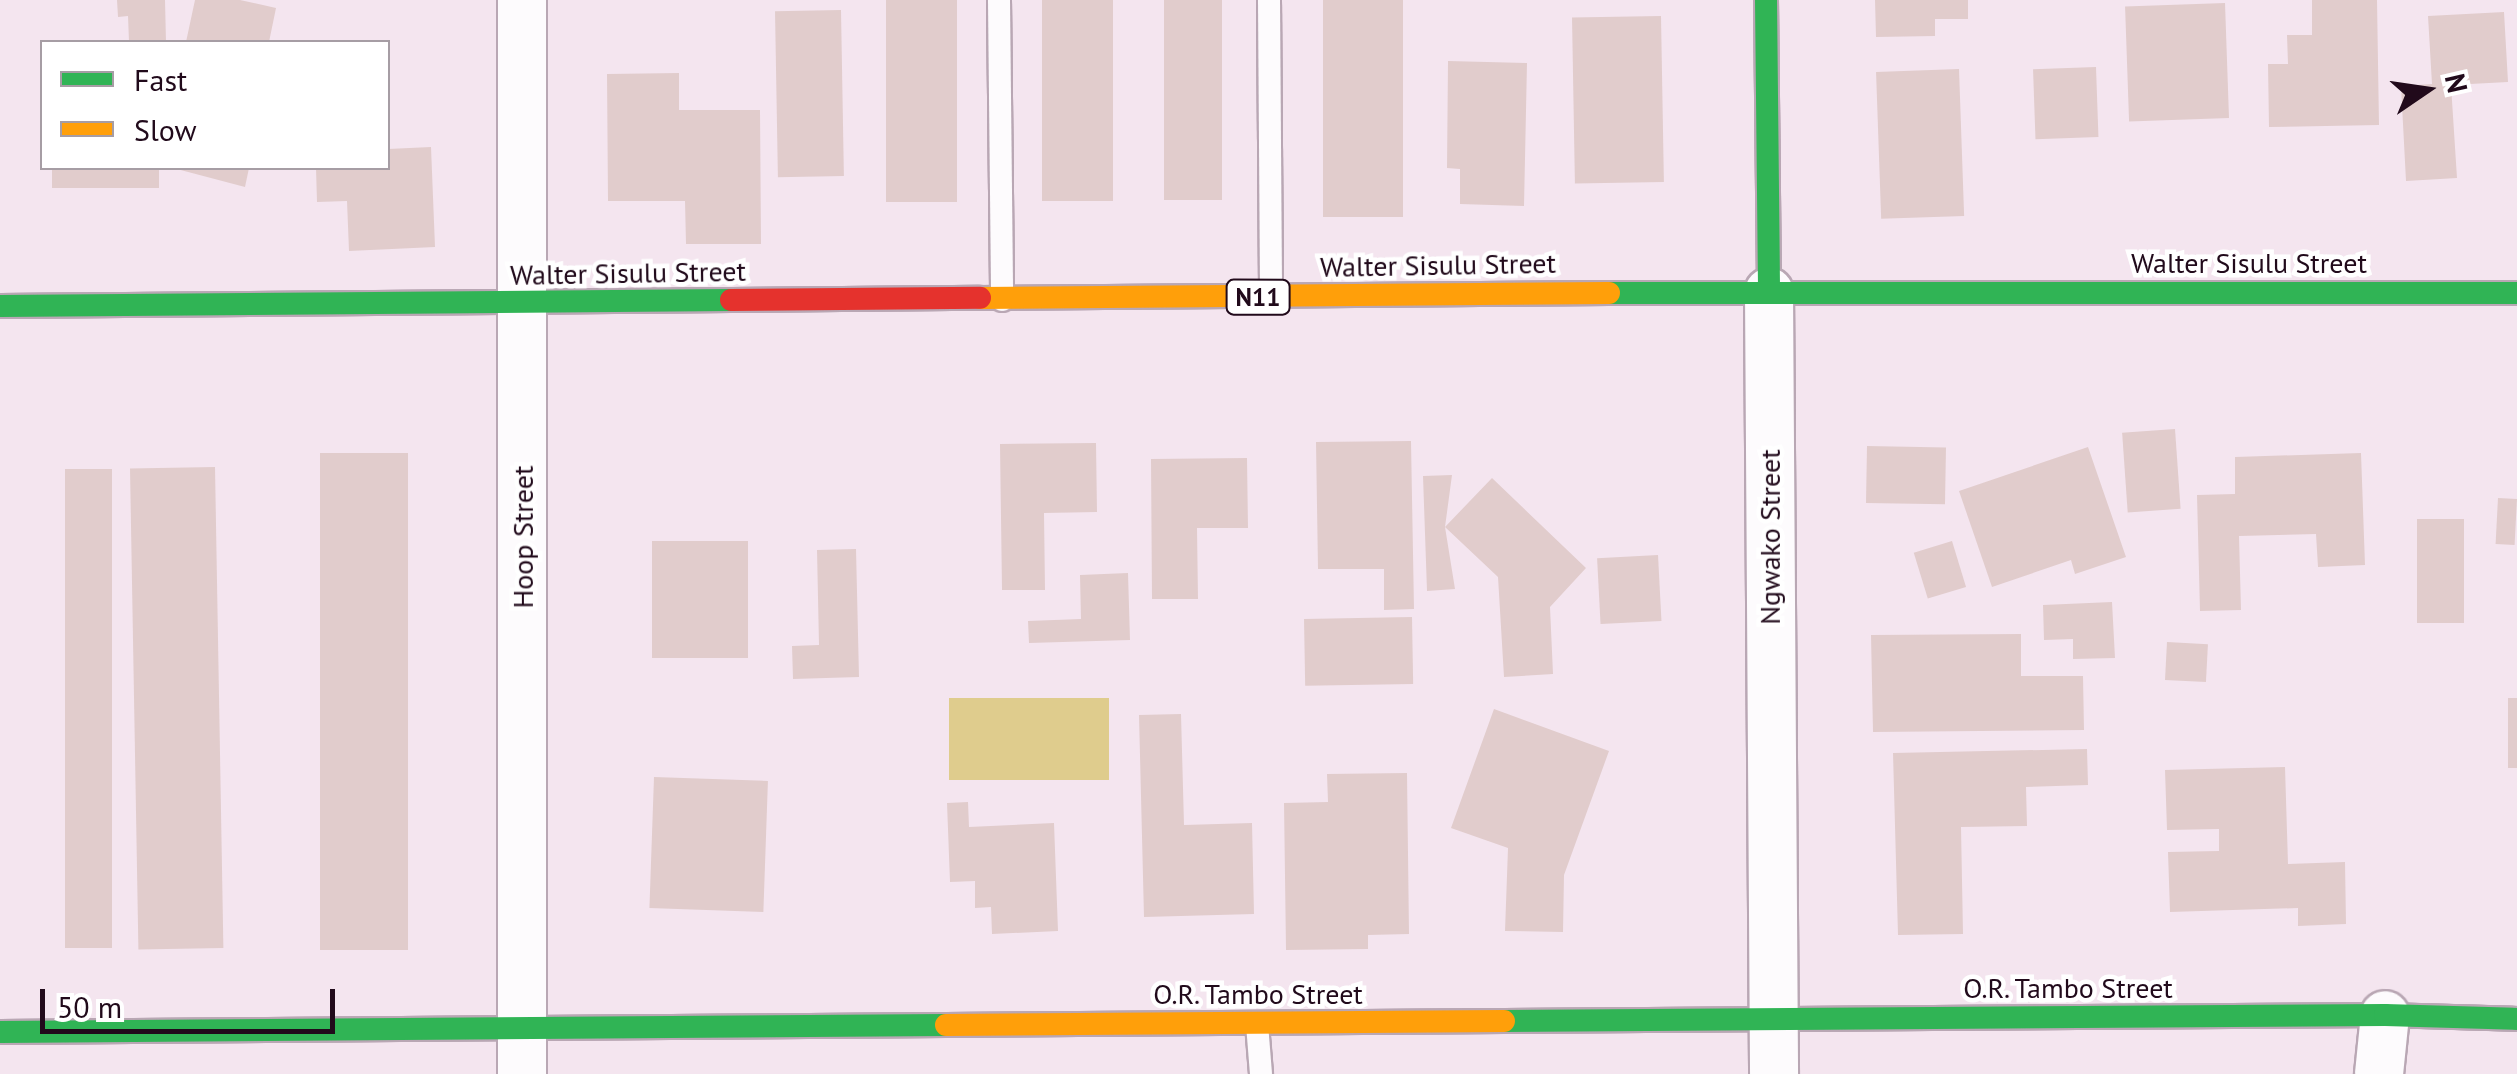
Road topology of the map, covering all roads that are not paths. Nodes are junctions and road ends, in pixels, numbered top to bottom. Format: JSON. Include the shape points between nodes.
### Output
{"nodes":[{"id":1,"x":522,"y":0,"type":"edge"},
{"id":2,"x":999,"y":0,"type":"edge"},
{"id":3,"x":1269,"y":0,"type":"edge"},
{"id":4,"x":1766,"y":0,"type":"edge"},
{"id":5,"x":1769,"y":292,"type":"junction"},
{"id":6,"x":2517,"y":293,"type":"edge"},
{"id":7,"x":1271,"y":297,"type":"junction"},
{"id":8,"x":1002,"y":300,"type":"junction"},
{"id":9,"x":523,"y":304,"type":"junction"},
{"id":10,"x":0,"y":306,"type":"edge"},
{"id":11,"x":2386,"y":1016,"type":"junction"},
{"id":12,"x":2517,"y":1019,"type":"edge"},
{"id":13,"x":1774,"y":1020,"type":"junction"},
{"id":14,"x":1257,"y":1024,"type":"junction"},
{"id":15,"x":522,"y":1026,"type":"junction"},
{"id":16,"x":0,"y":1032,"type":"edge"},
{"id":17,"x":522,"y":1074,"type":"edge"},
{"id":18,"x":1261,"y":1074,"type":"edge"},
{"id":19,"x":1774,"y":1074,"type":"edge"},
{"id":20,"x":2379,"y":1074,"type":"edge"}],
"edges":[{"from":1,"to":9,"type":"street","name":"Hoop Street"},
{"from":2,"to":8,"type":"lane"},
{"from":3,"to":7,"type":"lane"},
{"from":4,"to":5,"type":"main road","name":"Ngwako Street"},
{"from":5,"to":6,"type":"main road","name":"Walter Sisulu Street","number":"N11"},
{"from":5,"to":7,"type":"main road","name":"Walter Sisulu Street","number":"N11"},
{"from":5,"to":13,"type":"street","name":"Ngwako Street"},
{"from":7,"to":8,"type":"main road","name":"Walter Sisulu Street","number":"N11"},
{"from":8,"to":9,"type":"main road","name":"Walter Sisulu Street","number":"N11"},
{"from":9,"to":10,"type":"main road","name":"Walter Sisulu Street","number":"N11"},
{"from":9,"to":15,"type":"street","name":"Hoop Street"},
{"from":11,"to":12,"type":"main road","name":"O.R. Tambo Street"},
{"from":11,"to":13,"type":"main road","name":"O.R. Tambo Street"},
{"from":11,"to":20,"type":"street"},
{"from":13,"to":14,"type":"main road","name":"O.R. Tambo Street"},
{"from":13,"to":19,"type":"street","name":"Ngwako Street"},
{"from":14,"to":15,"type":"main road","name":"O.R. Tambo Street"},
{"from":14,"to":18,"type":"lane"},
{"from":15,"to":16,"type":"main road","name":"O.R. Tambo Street"},
{"from":15,"to":17,"type":"street","name":"Hoop Street"}]}
